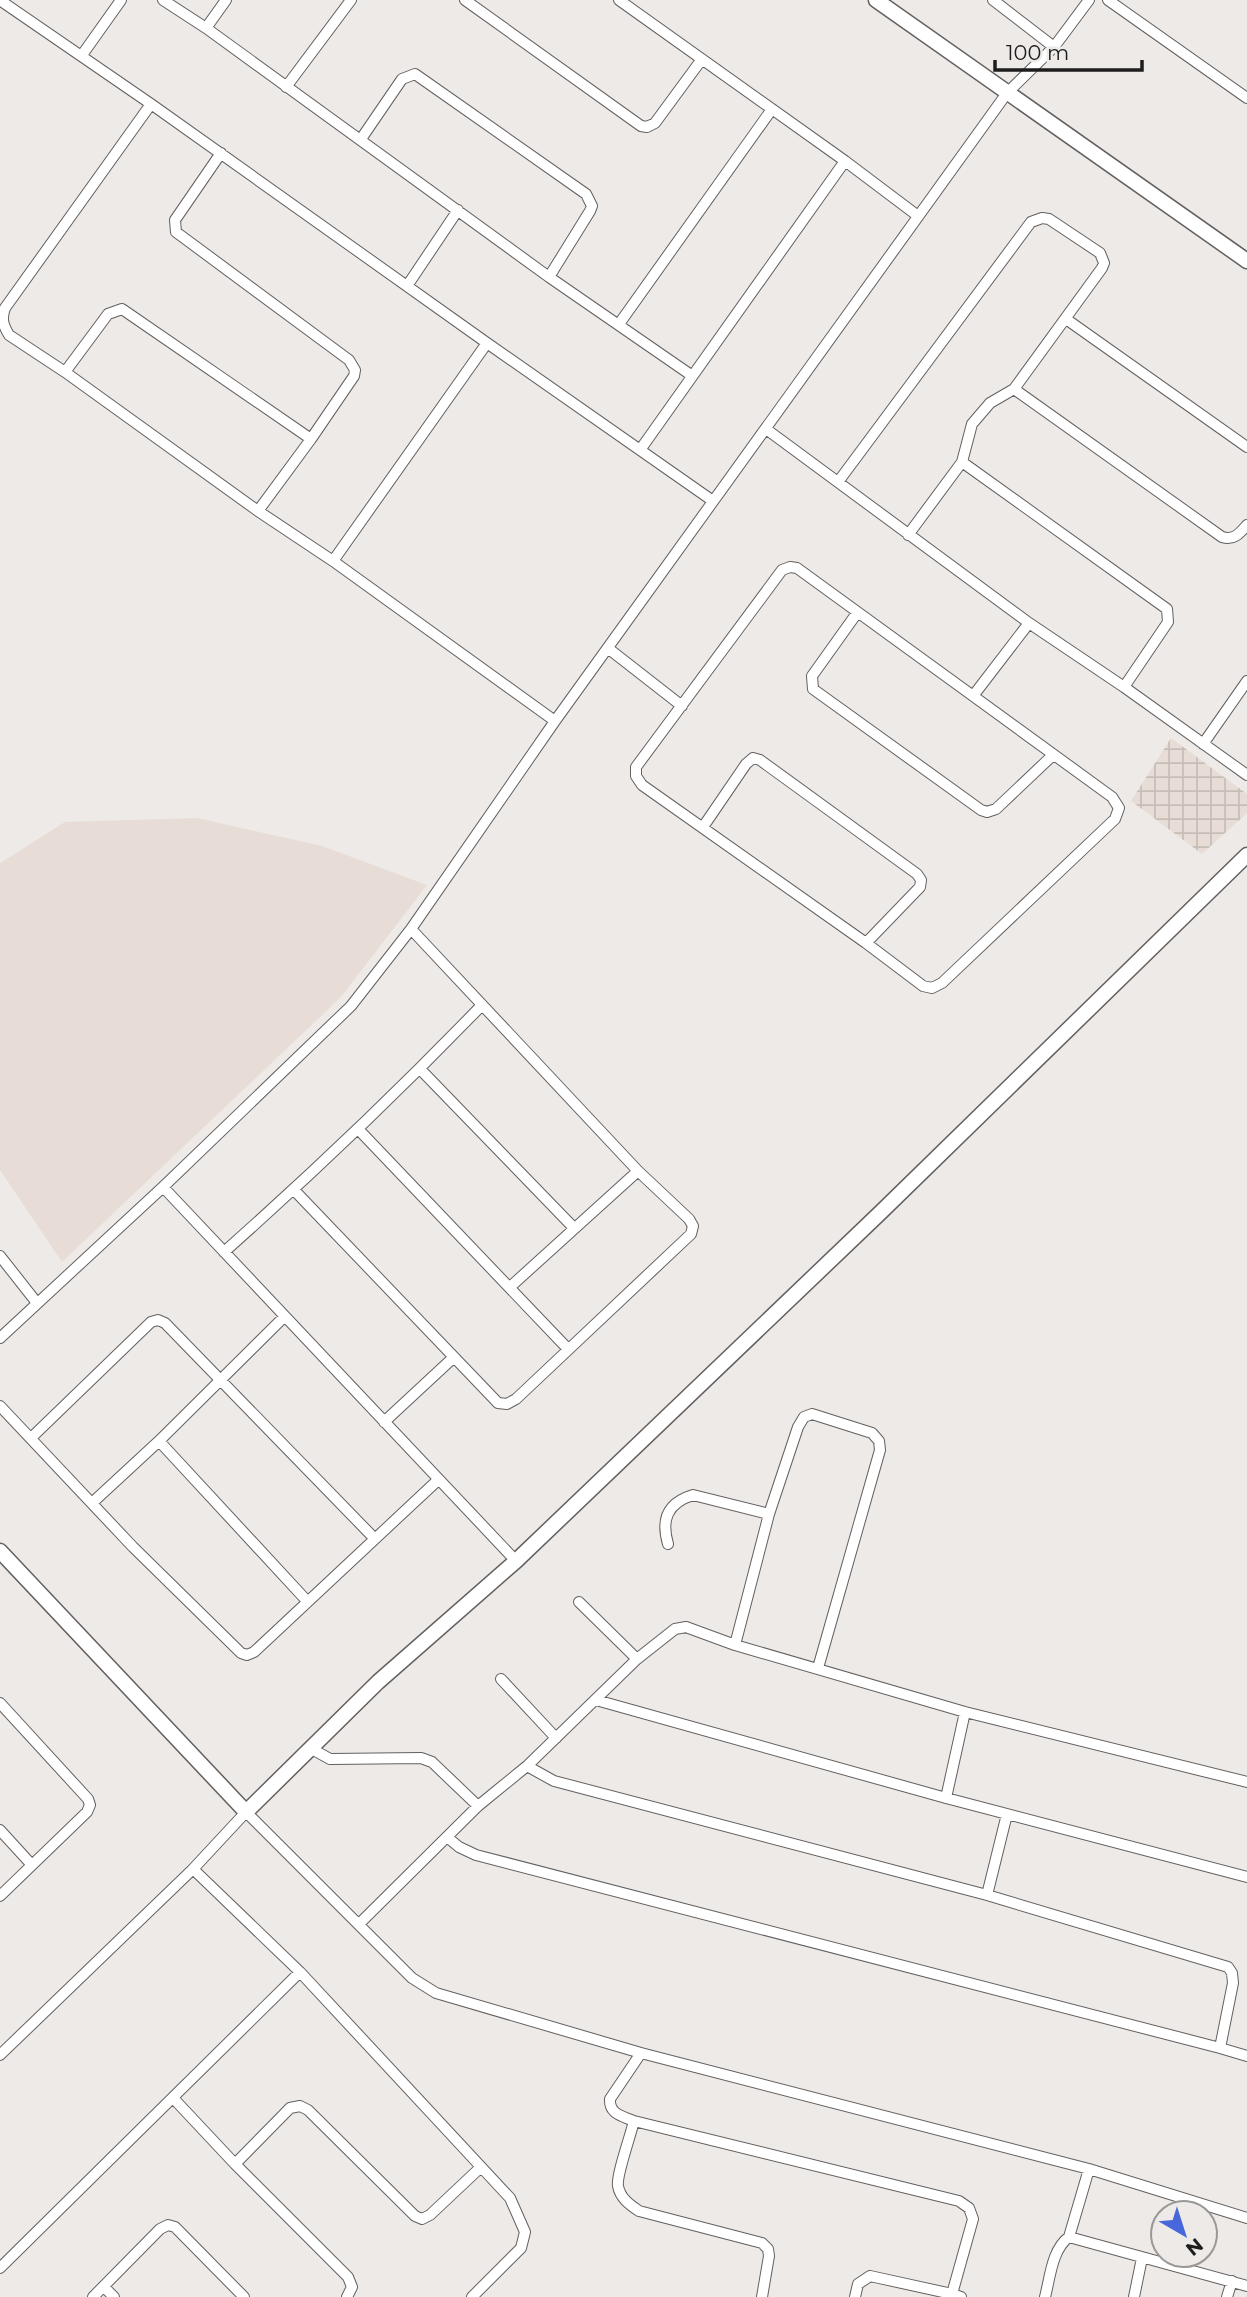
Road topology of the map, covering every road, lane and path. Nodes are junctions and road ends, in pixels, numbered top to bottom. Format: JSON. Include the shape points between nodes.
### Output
{"nodes":[{"id":1,"x":121,"y":0,"type":"edge"},
{"id":2,"x":163,"y":0,"type":"edge"},
{"id":3,"x":226,"y":0,"type":"edge"},
{"id":4,"x":351,"y":0,"type":"edge"},
{"id":5,"x":465,"y":0,"type":"edge"},
{"id":6,"x":619,"y":0,"type":"edge"},
{"id":7,"x":876,"y":0,"type":"edge"},
{"id":8,"x":993,"y":0,"type":"edge"},
{"id":9,"x":1089,"y":0,"type":"edge"},
{"id":10,"x":1108,"y":0,"type":"edge"},
{"id":11,"x":3,"y":4,"type":"edge"},
{"id":12,"x":206,"y":28,"type":"junction"},
{"id":13,"x":1054,"y":47,"type":"junction"},
{"id":14,"x":82,"y":55,"type":"junction"},
{"id":15,"x":702,"y":59,"type":"junction"},
{"id":16,"x":286,"y":87,"type":"junction"},
{"id":17,"x":1007,"y":93,"type":"junction"},
{"id":18,"x":1247,"y":98,"type":"edge"},
{"id":19,"x":151,"y":104,"type":"junction"},
{"id":20,"x":772,"y":109,"type":"junction"},
{"id":21,"x":361,"y":139,"type":"junction"},
{"id":22,"x":221,"y":153,"type":"junction"},
{"id":23,"x":845,"y":161,"type":"junction"},
{"id":24,"x":458,"y":210,"type":"junction"},
{"id":25,"x":918,"y":216,"type":"junction"},
{"id":26,"x":1247,"y":261,"type":"edge"},
{"id":27,"x":549,"y":276,"type":"junction"},
{"id":28,"x":407,"y":286,"type":"junction"},
{"id":29,"x":1066,"y":319,"type":"junction"},
{"id":30,"x":619,"y":324,"type":"junction"},
{"id":31,"x":487,"y":343,"type":"junction"},
{"id":32,"x":65,"y":372,"type":"junction"},
{"id":33,"x":691,"y":375,"type":"junction"},
{"id":34,"x":1014,"y":389,"type":"junction"},
{"id":35,"x":766,"y":429,"type":"junction"},
{"id":36,"x":312,"y":439,"type":"junction"},
{"id":37,"x":1247,"y":447,"type":"edge"},
{"id":38,"x":640,"y":450,"type":"junction"},
{"id":39,"x":962,"y":463,"type":"junction"},
{"id":40,"x":838,"y":482,"type":"junction"},
{"id":41,"x":713,"y":501,"type":"junction"},
{"id":42,"x":258,"y":512,"type":"junction"},
{"id":43,"x":1247,"y":525,"type":"edge"},
{"id":44,"x":908,"y":534,"type":"junction"},
{"id":45,"x":333,"y":561,"type":"junction"},
{"id":46,"x":857,"y":613,"type":"junction"},
{"id":47,"x":1029,"y":623,"type":"junction"},
{"id":48,"x":609,"y":649,"type":"junction"},
{"id":49,"x":1247,"y":681,"type":"edge"},
{"id":50,"x":1125,"y":687,"type":"junction"},
{"id":51,"x":973,"y":696,"type":"junction"},
{"id":52,"x":682,"y":706,"type":"junction"},
{"id":53,"x":555,"y":721,"type":"junction"},
{"id":54,"x":1203,"y":744,"type":"junction"},
{"id":55,"x":1053,"y":755,"type":"junction"},
{"id":56,"x":1247,"y":775,"type":"edge"},
{"id":57,"x":704,"y":827,"type":"junction"},
{"id":58,"x":1247,"y":855,"type":"edge"},
{"id":59,"x":411,"y":929,"type":"junction"},
{"id":60,"x":866,"y":943,"type":"junction"},
{"id":61,"x":482,"y":1005,"type":"junction"},
{"id":62,"x":420,"y":1069,"type":"junction"},
{"id":63,"x":358,"y":1129,"type":"junction"},
{"id":64,"x":638,"y":1171,"type":"junction"},
{"id":65,"x":163,"y":1187,"type":"junction"},
{"id":66,"x":294,"y":1190,"type":"junction"},
{"id":67,"x":574,"y":1228,"type":"junction"},
{"id":68,"x":224,"y":1252,"type":"junction"},
{"id":69,"x":0,"y":1256,"type":"edge"},
{"id":70,"x":510,"y":1287,"type":"junction"},
{"id":71,"x":37,"y":1303,"type":"junction"},
{"id":72,"x":284,"y":1317,"type":"junction"},
{"id":73,"x":0,"y":1338,"type":"edge"},
{"id":74,"x":568,"y":1349,"type":"junction"},
{"id":75,"x":454,"y":1357,"type":"junction"},
{"id":76,"x":221,"y":1379,"type":"junction"},
{"id":77,"x":0,"y":1406,"type":"edge"},
{"id":78,"x":384,"y":1422,"type":"junction"},
{"id":79,"x":32,"y":1438,"type":"junction"},
{"id":80,"x":159,"y":1441,"type":"junction"},
{"id":81,"x":438,"y":1480,"type":"junction"},
{"id":82,"x":92,"y":1503,"type":"junction"},
{"id":83,"x":769,"y":1514,"type":"junction"},
{"id":84,"x":375,"y":1539,"type":"junction"},
{"id":85,"x":668,"y":1544,"type":"dead end"},
{"id":86,"x":0,"y":1551,"type":"edge"},
{"id":87,"x":516,"y":1561,"type":"junction"},
{"id":88,"x":307,"y":1601,"type":"junction"},
{"id":89,"x":579,"y":1602,"type":"dead end"},
{"id":90,"x":735,"y":1645,"type":"junction"},
{"id":91,"x":637,"y":1659,"type":"junction"},
{"id":92,"x":818,"y":1668,"type":"junction"},
{"id":93,"x":501,"y":1679,"type":"dead end"},
{"id":94,"x":596,"y":1700,"type":"junction"},
{"id":95,"x":0,"y":1703,"type":"edge"},
{"id":96,"x":965,"y":1712,"type":"junction"},
{"id":97,"x":556,"y":1738,"type":"junction"},
{"id":98,"x":310,"y":1748,"type":"junction"},
{"id":99,"x":527,"y":1766,"type":"junction"},
{"id":100,"x":1247,"y":1782,"type":"edge"},
{"id":101,"x":946,"y":1798,"type":"junction"},
{"id":102,"x":478,"y":1806,"type":"junction"},
{"id":103,"x":246,"y":1812,"type":"junction"},
{"id":104,"x":1007,"y":1814,"type":"junction"},
{"id":105,"x":0,"y":1830,"type":"edge"},
{"id":106,"x":447,"y":1837,"type":"junction"},
{"id":107,"x":31,"y":1864,"type":"junction"},
{"id":108,"x":192,"y":1869,"type":"junction"},
{"id":109,"x":1247,"y":1877,"type":"edge"},
{"id":110,"x":987,"y":1895,"type":"junction"},
{"id":111,"x":0,"y":1896,"type":"edge"},
{"id":112,"x":359,"y":1924,"type":"junction"},
{"id":113,"x":300,"y":1972,"type":"junction"},
{"id":114,"x":1220,"y":2048,"type":"junction"},
{"id":115,"x":641,"y":2053,"type":"junction"},
{"id":116,"x":0,"y":2055,"type":"edge"},
{"id":117,"x":1247,"y":2056,"type":"edge"},
{"id":118,"x":174,"y":2099,"type":"junction"},
{"id":119,"x":634,"y":2122,"type":"junction"},
{"id":120,"x":235,"y":2164,"type":"junction"},
{"id":121,"x":481,"y":2166,"type":"junction"},
{"id":122,"x":1088,"y":2169,"type":"junction"},
{"id":123,"x":1247,"y":2218,"type":"edge"},
{"id":124,"x":1069,"y":2236,"type":"junction"},
{"id":125,"x":1142,"y":2258,"type":"junction"},
{"id":126,"x":0,"y":2268,"type":"edge"},
{"id":127,"x":1231,"y":2281,"type":"junction"},
{"id":128,"x":1247,"y":2286,"type":"edge"},
{"id":129,"x":104,"y":2287,"type":"junction"},
{"id":130,"x":957,"y":2296,"type":"edge"},
{"id":131,"x":93,"y":2297,"type":"edge"},
{"id":132,"x":114,"y":2297,"type":"edge"},
{"id":133,"x":243,"y":2297,"type":"edge"},
{"id":134,"x":347,"y":2297,"type":"edge"},
{"id":135,"x":472,"y":2297,"type":"edge"},
{"id":136,"x":762,"y":2297,"type":"edge"},
{"id":137,"x":855,"y":2297,"type":"edge"},
{"id":138,"x":1045,"y":2297,"type":"edge"},
{"id":139,"x":1134,"y":2297,"type":"edge"},
{"id":140,"x":1227,"y":2297,"type":"edge"}],
"edges":[{"from":1,"to":14,"type":"street"},
{"from":2,"to":12,"type":"street"},
{"from":3,"to":12,"type":"street"},
{"from":4,"to":16,"type":"street"},
{"from":5,"to":15,"type":"street","via":[[647,127]]},
{"from":6,"to":15,"type":"street"},
{"from":7,"to":17,"type":"street"},
{"from":8,"to":13,"type":"street"},
{"from":9,"to":13,"type":"street"},
{"from":10,"to":18,"type":"street"},
{"from":11,"to":14,"type":"street"},
{"from":12,"to":16,"type":"street"},
{"from":13,"to":17,"type":"street"},
{"from":14,"to":19,"type":"street"},
{"from":15,"to":20,"type":"street"},
{"from":16,"to":21,"type":"street"},
{"from":17,"to":25,"type":"street"},
{"from":17,"to":26,"type":"street"},
{"from":19,"to":22,"type":"street"},
{"from":19,"to":32,"type":"street","via":[[2,316],[9,335]]},
{"from":20,"to":23,"type":"street"},
{"from":20,"to":30,"type":"street"},
{"from":21,"to":24,"type":"street"},
{"from":21,"to":27,"type":"street","via":[[402,79],[415,74],[586,194],[590,211]]},
{"from":22,"to":28,"type":"street"},
{"from":22,"to":36,"type":"street","via":[[174,226],[179,236],[353,364],[354,376]]},
{"from":23,"to":25,"type":"street"},
{"from":23,"to":33,"type":"street"},
{"from":24,"to":27,"type":"street"},
{"from":24,"to":28,"type":"street"},
{"from":25,"to":35,"type":"street"},
{"from":27,"to":30,"type":"street"},
{"from":28,"to":31,"type":"street"},
{"from":29,"to":34,"type":"street"},
{"from":29,"to":37,"type":"street"},
{"from":29,"to":40,"type":"street","via":[[1102,268],[1103,258],[1049,219],[1036,219]]},
{"from":30,"to":33,"type":"street"},
{"from":31,"to":38,"type":"street"},
{"from":31,"to":45,"type":"street"},
{"from":32,"to":36,"type":"street","via":[[108,314],[122,309]]},
{"from":32,"to":42,"type":"street"},
{"from":33,"to":38,"type":"street"},
{"from":34,"to":39,"type":"street","via":[[990,403],[972,424]]},
{"from":34,"to":43,"type":"street","via":[[1222,537],[1233,538]]},
{"from":35,"to":40,"type":"street"},
{"from":35,"to":41,"type":"street"},
{"from":36,"to":42,"type":"street"},
{"from":38,"to":41,"type":"street"},
{"from":39,"to":44,"type":"street"},
{"from":39,"to":50,"type":"street","via":[[1167,609],[1168,622]]},
{"from":40,"to":44,"type":"street"},
{"from":41,"to":48,"type":"street"},
{"from":42,"to":45,"type":"street"},
{"from":44,"to":47,"type":"street"},
{"from":45,"to":53,"type":"street"},
{"from":46,"to":51,"type":"street"},
{"from":46,"to":52,"type":"street","via":[[797,568],[782,570]]},
{"from":46,"to":55,"type":"street","via":[[812,676],[813,689],[987,812],[996,809]]},
{"from":47,"to":50,"type":"street"},
{"from":47,"to":51,"type":"street"},
{"from":48,"to":52,"type":"street"},
{"from":48,"to":53,"type":"street"},
{"from":49,"to":54,"type":"street"},
{"from":50,"to":54,"type":"street"},
{"from":51,"to":55,"type":"street"},
{"from":52,"to":57,"type":"street","via":[[636,767],[636,776],[642,785]]},
{"from":53,"to":59,"type":"street"},
{"from":54,"to":56,"type":"street"},
{"from":55,"to":60,"type":"street","via":[[1116,801],[1115,820],[932,988],[922,986]]},
{"from":57,"to":60,"type":"street"},
{"from":57,"to":60,"type":"street","via":[[746,764],[753,758],[760,760],[921,880],[920,887]]},
{"from":58,"to":87,"type":"street"},
{"from":59,"to":61,"type":"street"},
{"from":59,"to":65,"type":"street","via":[[351,1006]]},
{"from":61,"to":62,"type":"street"},
{"from":61,"to":64,"type":"street"},
{"from":62,"to":63,"type":"street"},
{"from":62,"to":67,"type":"street"},
{"from":63,"to":66,"type":"street"},
{"from":63,"to":70,"type":"street"},
{"from":64,"to":67,"type":"street"},
{"from":64,"to":74,"type":"street","via":[[689,1219],[691,1234]]},
{"from":65,"to":68,"type":"street"},
{"from":65,"to":71,"type":"street"},
{"from":66,"to":68,"type":"street"},
{"from":66,"to":75,"type":"street"},
{"from":67,"to":70,"type":"street"},
{"from":68,"to":72,"type":"street"},
{"from":69,"to":71,"type":"street"},
{"from":70,"to":74,"type":"street"},
{"from":71,"to":73,"type":"street"},
{"from":72,"to":76,"type":"street"},
{"from":72,"to":78,"type":"street"},
{"from":74,"to":75,"type":"street","via":[[507,1404],[498,1403]]},
{"from":75,"to":78,"type":"street"},
{"from":76,"to":79,"type":"street","via":[[165,1322],[151,1322]]},
{"from":76,"to":80,"type":"street"},
{"from":76,"to":84,"type":"street"},
{"from":77,"to":79,"type":"street"},
{"from":78,"to":81,"type":"street"},
{"from":79,"to":82,"type":"street"},
{"from":80,"to":82,"type":"street"},
{"from":80,"to":88,"type":"street"},
{"from":81,"to":84,"type":"street"},
{"from":81,"to":87,"type":"street"},
{"from":82,"to":88,"type":"street","via":[[241,1653],[254,1652]]},
{"from":83,"to":85,"type":"street","via":[[693,1495],[682,1498],[665,1517]]},
{"from":83,"to":90,"type":"street"},
{"from":83,"to":92,"type":"street","via":[[804,1417],[812,1414],[872,1433],[879,1440],[880,1450]]},
{"from":84,"to":88,"type":"street"},
{"from":86,"to":103,"type":"street"},
{"from":87,"to":98,"type":"street"},
{"from":89,"to":91,"type":"street"},
{"from":90,"to":91,"type":"street","via":[[686,1627],[675,1629]]},
{"from":90,"to":92,"type":"street"},
{"from":91,"to":94,"type":"street"},
{"from":92,"to":96,"type":"street"},
{"from":93,"to":97,"type":"street"},
{"from":94,"to":97,"type":"street"},
{"from":94,"to":101,"type":"street"},
{"from":95,"to":107,"type":"street","via":[[90,1805]]},
{"from":96,"to":100,"type":"street"},
{"from":96,"to":101,"type":"street"},
{"from":97,"to":99,"type":"street"},
{"from":98,"to":102,"type":"street","via":[[330,1759],[421,1758],[432,1762]]},
{"from":98,"to":103,"type":"street"},
{"from":99,"to":102,"type":"street"},
{"from":99,"to":110,"type":"street","via":[[554,1781]]},
{"from":101,"to":104,"type":"street"},
{"from":102,"to":106,"type":"street"},
{"from":103,"to":108,"type":"street"},
{"from":103,"to":112,"type":"street"},
{"from":104,"to":109,"type":"street"},
{"from":104,"to":110,"type":"street"},
{"from":105,"to":107,"type":"street"},
{"from":106,"to":112,"type":"street"},
{"from":106,"to":114,"type":"street","via":[[476,1855]]},
{"from":107,"to":111,"type":"street"},
{"from":108,"to":113,"type":"street"},
{"from":108,"to":116,"type":"street"},
{"from":110,"to":114,"type":"street","via":[[1228,1967],[1233,1983]]},
{"from":112,"to":115,"type":"street","via":[[412,1978],[436,1993]]},
{"from":113,"to":118,"type":"street"},
{"from":113,"to":121,"type":"street"},
{"from":114,"to":117,"type":"street"},
{"from":115,"to":119,"type":"street","via":[[609,2107]]},
{"from":115,"to":122,"type":"street"},
{"from":118,"to":120,"type":"street"},
{"from":118,"to":126,"type":"street"},
{"from":119,"to":130,"type":"street","via":[[959,2201],[969,2208],[973,2219]]},
{"from":119,"to":136,"type":"street","via":[[617,2184],[621,2195],[639,2211],[762,2243],[769,2256]]},
{"from":120,"to":121,"type":"street","via":[[290,2108],[300,2106],[422,2219]]},
{"from":120,"to":134,"type":"street","via":[[348,2277],[352,2287]]},
{"from":121,"to":135,"type":"street","via":[[510,2198],[525,2232],[522,2248]]},
{"from":122,"to":123,"type":"street"},
{"from":122,"to":124,"type":"street"},
{"from":124,"to":125,"type":"street"},
{"from":124,"to":138,"type":"street","via":[[1057,2252]]},
{"from":125,"to":127,"type":"street"},
{"from":125,"to":139,"type":"street"},
{"from":127,"to":128,"type":"street"},
{"from":127,"to":140,"type":"street"},
{"from":129,"to":131,"type":"street"},
{"from":129,"to":132,"type":"street"},
{"from":129,"to":133,"type":"street","via":[[168,2225]]},
{"from":130,"to":137,"type":"street","via":[[870,2276],[858,2284]]}]}
